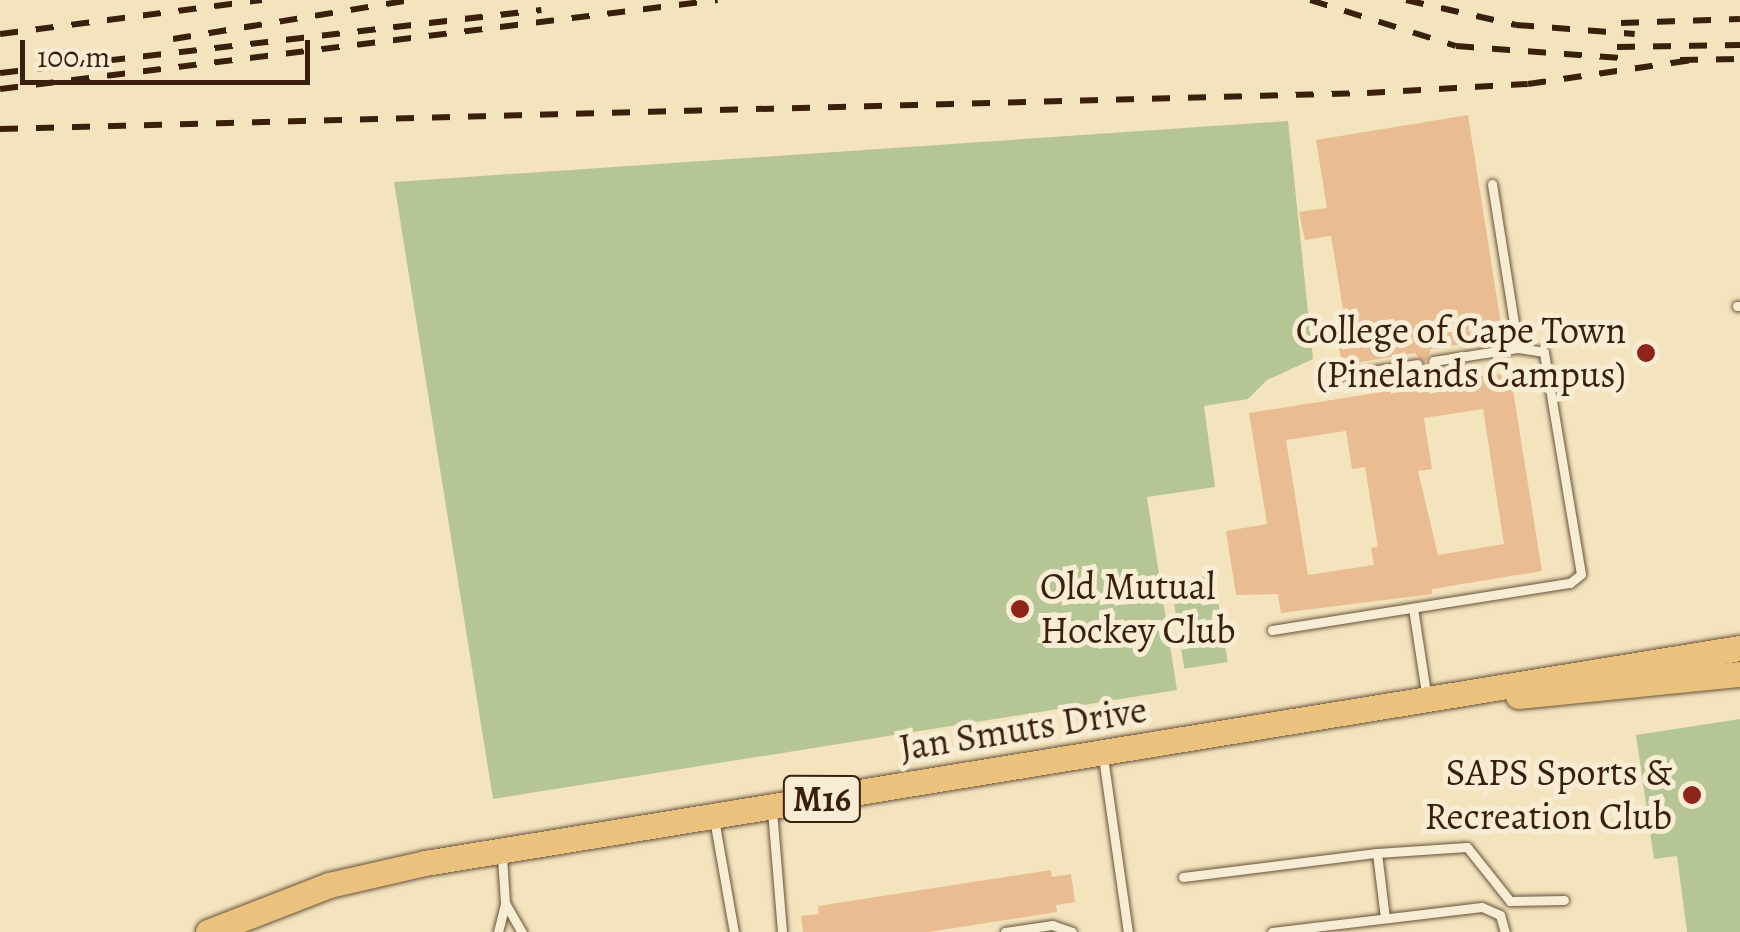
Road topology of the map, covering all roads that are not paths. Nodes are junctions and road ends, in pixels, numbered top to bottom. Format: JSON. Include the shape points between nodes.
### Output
{"nodes":[{"id":1,"x":1492,"y":184,"type":"dead end"},
{"id":2,"x":1518,"y":348,"type":"junction"},
{"id":3,"x":1433,"y":361,"type":"dead end"},
{"id":4,"x":1417,"y":364,"type":"dead end"},
{"id":5,"x":1337,"y":376,"type":"dead end"},
{"id":6,"x":1412,"y":608,"type":"junction"},
{"id":7,"x":1272,"y":630,"type":"dead end"},
{"id":8,"x":1740,"y":648,"type":"edge"},
{"id":9,"x":1740,"y":674,"type":"edge"},
{"id":10,"x":1436,"y":701,"type":"junction"},
{"id":11,"x":1103,"y":754,"type":"junction"},
{"id":12,"x":772,"y":807,"type":"junction"},
{"id":13,"x":713,"y":816,"type":"junction"},
{"id":14,"x":501,"y":850,"type":"junction"},
{"id":15,"x":1378,"y":853,"type":"junction"},
{"id":16,"x":1184,"y":877,"type":"dead end"},
{"id":17,"x":1564,"y":900,"type":"dead end"},
{"id":18,"x":505,"y":903,"type":"junction"},
{"id":19,"x":1385,"y":918,"type":"junction"},
{"id":20,"x":1312,"y":929,"type":"edge"},
{"id":21,"x":208,"y":932,"type":"edge"},
{"id":22,"x":498,"y":932,"type":"edge"},
{"id":23,"x":522,"y":932,"type":"edge"},
{"id":24,"x":734,"y":932,"type":"edge"},
{"id":25,"x":782,"y":932,"type":"edge"},
{"id":26,"x":1005,"y":932,"type":"edge"},
{"id":27,"x":1072,"y":932,"type":"edge"},
{"id":28,"x":1128,"y":932,"type":"edge"},
{"id":29,"x":1272,"y":932,"type":"edge"},
{"id":30,"x":1505,"y":932,"type":"edge"}],
"edges":[{"from":1,"to":2,"type":"lane"},
{"from":2,"to":3,"type":"lane"},
{"from":2,"to":6,"type":"lane","via":[[1538,348],[1548,358],[1581,574],[1570,583]]},
{"from":4,"to":5,"type":"lane"},
{"from":6,"to":7,"type":"lane"},
{"from":6,"to":10,"type":"lane"},
{"from":8,"to":10,"type":"main road","name":"Jan Smuts Drive","number":"M16"},
{"from":9,"to":10,"type":"main road","name":"Jan Smuts Drive","number":"M16"},
{"from":10,"to":11,"type":"main road","name":"Jan Smuts Drive","number":"M16"},
{"from":11,"to":12,"type":"main road","name":"Jan Smuts Drive","number":"M16"},
{"from":11,"to":28,"type":"lane"},
{"from":12,"to":13,"type":"main road","name":"Jan Smuts Drive","number":"M16"},
{"from":12,"to":25,"type":"lane"},
{"from":13,"to":14,"type":"main road","name":"Jan Smuts Drive","number":"M16"},
{"from":13,"to":24,"type":"lane"},
{"from":14,"to":18,"type":"lane"},
{"from":14,"to":21,"type":"main road","name":"Jan Smuts Drive","number":"M16","via":[[329,885]]},
{"from":15,"to":16,"type":"lane"},
{"from":15,"to":17,"type":"lane","via":[[1467,847],[1510,901]]},
{"from":15,"to":19,"type":"lane"},
{"from":18,"to":22,"type":"lane"},
{"from":18,"to":23,"type":"lane"},
{"from":19,"to":20,"type":"lane"},
{"from":19,"to":30,"type":"lane","via":[[1482,907],[1500,915]]},
{"from":20,"to":29,"type":"lane"},
{"from":26,"to":27,"type":"lane","via":[[1052,924]]}]}
